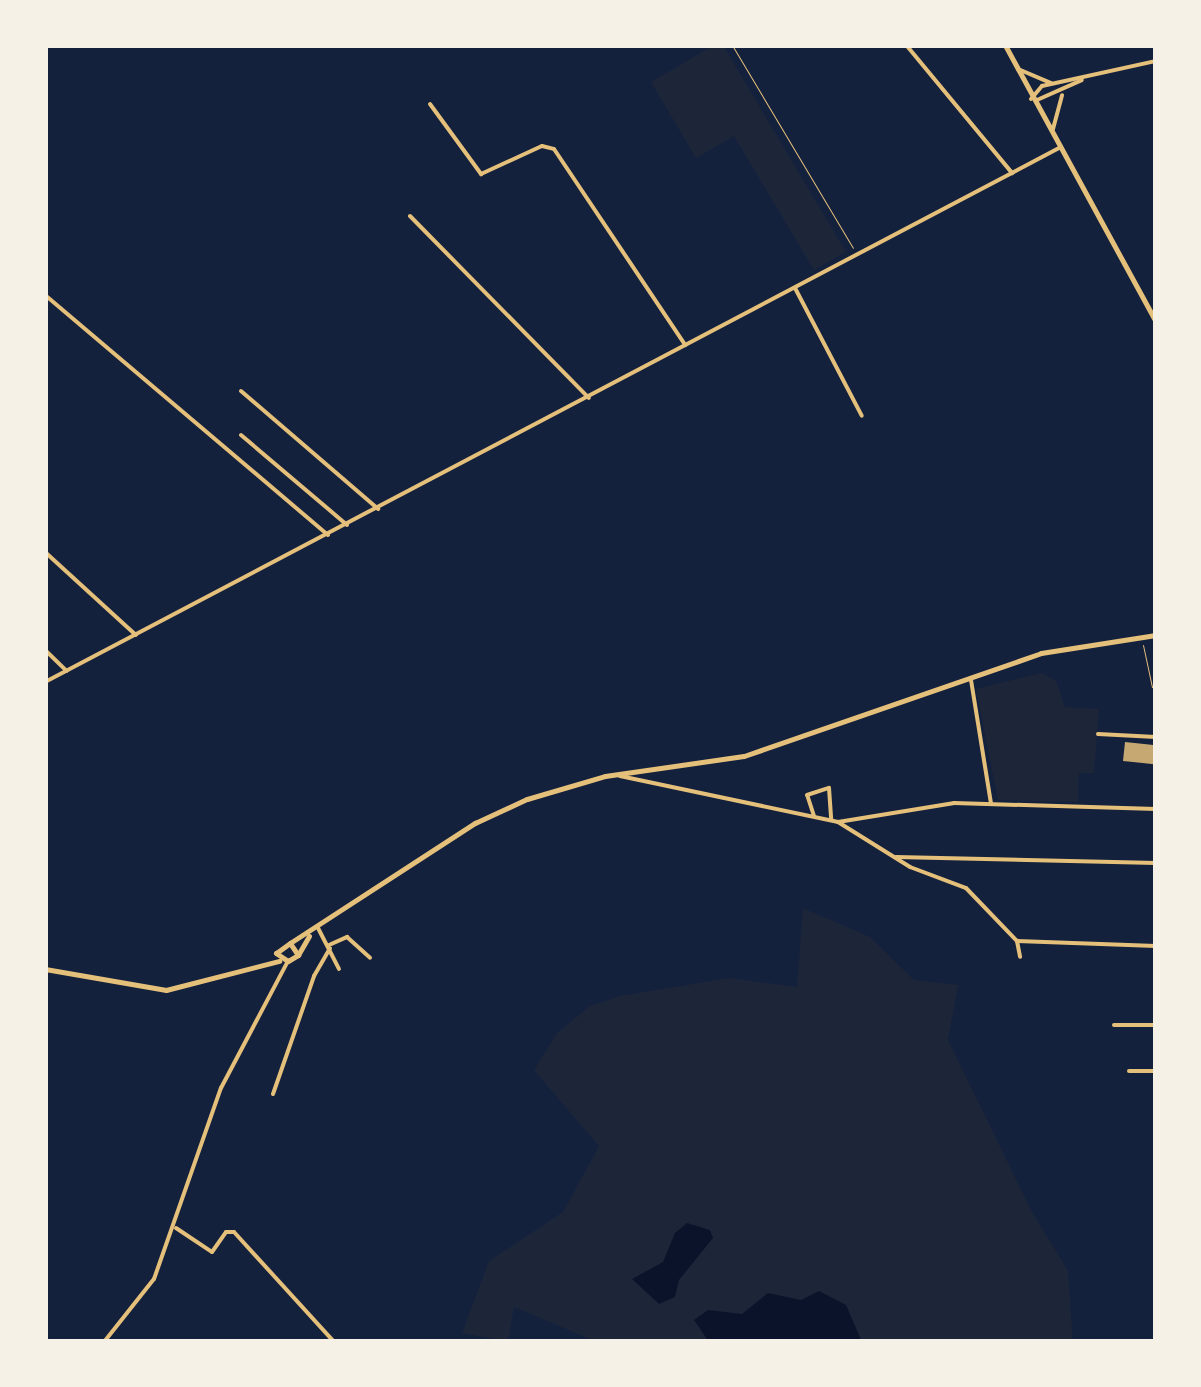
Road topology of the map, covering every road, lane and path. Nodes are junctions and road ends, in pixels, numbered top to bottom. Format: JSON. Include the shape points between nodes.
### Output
{"nodes":[{"id":1,"x":732,"y":45,"type":"edge"},
{"id":2,"x":1005,"y":45,"type":"edge"},
{"id":3,"x":907,"y":46,"type":"edge"},
{"id":4,"x":1156,"y":61,"type":"edge"},
{"id":5,"x":1016,"y":68,"type":"junction"},
{"id":6,"x":1086,"y":78,"type":"junction"},
{"id":7,"x":1056,"y":84,"type":"junction"},
{"id":8,"x":1064,"y":92,"type":"junction"},
{"id":9,"x":1032,"y":99,"type":"junction"},
{"id":10,"x":430,"y":104,"type":"dead end"},
{"id":11,"x":1054,"y":139,"type":"junction"},
{"id":12,"x":1059,"y":148,"type":"junction"},
{"id":13,"x":1012,"y":174,"type":"junction"},
{"id":14,"x":410,"y":216,"type":"dead end"},
{"id":15,"x":857,"y":255,"type":"junction"},
{"id":16,"x":795,"y":288,"type":"junction"},
{"id":17,"x":45,"y":295,"type":"edge"},
{"id":18,"x":1156,"y":322,"type":"edge"},
{"id":19,"x":685,"y":345,"type":"junction"},
{"id":20,"x":240,"y":392,"type":"dead end"},
{"id":21,"x":589,"y":398,"type":"junction"},
{"id":22,"x":862,"y":416,"type":"dead end"},
{"id":23,"x":242,"y":435,"type":"dead end"},
{"id":24,"x":378,"y":509,"type":"junction"},
{"id":25,"x":347,"y":525,"type":"junction"},
{"id":26,"x":328,"y":535,"type":"junction"},
{"id":27,"x":45,"y":552,"type":"edge"},
{"id":28,"x":136,"y":635,"type":"junction"},
{"id":29,"x":1156,"y":635,"type":"edge"},
{"id":30,"x":1141,"y":636,"type":"junction"},
{"id":31,"x":45,"y":650,"type":"edge"},
{"id":32,"x":67,"y":671,"type":"junction"},
{"id":33,"x":971,"y":678,"type":"junction"},
{"id":34,"x":45,"y":682,"type":"edge"},
{"id":35,"x":1154,"y":692,"type":"edge"},
{"id":36,"x":1156,"y":711,"type":"edge"},
{"id":37,"x":1098,"y":734,"type":"dead end"},
{"id":38,"x":1156,"y":737,"type":"edge"},
{"id":39,"x":616,"y":774,"type":"junction"},
{"id":40,"x":991,"y":803,"type":"junction"},
{"id":41,"x":1156,"y":809,"type":"edge"},
{"id":42,"x":814,"y":816,"type":"junction"},
{"id":43,"x":835,"y":821,"type":"junction"},
{"id":44,"x":896,"y":857,"type":"junction"},
{"id":45,"x":1156,"y":863,"type":"edge"},
{"id":46,"x":318,"y":928,"type":"junction"},
{"id":47,"x":310,"y":934,"type":"junction"},
{"id":48,"x":1018,"y":941,"type":"junction"},
{"id":49,"x":290,"y":943,"type":"junction"},
{"id":50,"x":1156,"y":946,"type":"edge"},
{"id":51,"x":330,"y":947,"type":"junction"},
{"id":52,"x":276,"y":953,"type":"junction"},
{"id":53,"x":298,"y":955,"type":"junction"},
{"id":54,"x":1020,"y":957,"type":"dead end"},
{"id":55,"x":370,"y":958,"type":"dead end"},
{"id":56,"x":270,"y":960,"type":"junction"},
{"id":57,"x":279,"y":961,"type":"junction"},
{"id":58,"x":288,"y":961,"type":"junction"},
{"id":59,"x":45,"y":969,"type":"edge"},
{"id":60,"x":339,"y":969,"type":"dead end"},
{"id":61,"x":1114,"y":1025,"type":"dead end"},
{"id":62,"x":1156,"y":1025,"type":"edge"},
{"id":63,"x":1129,"y":1071,"type":"dead end"},
{"id":64,"x":1156,"y":1071,"type":"edge"},
{"id":65,"x":273,"y":1094,"type":"dead end"},
{"id":66,"x":176,"y":1228,"type":"junction"},
{"id":67,"x":104,"y":1342,"type":"edge"},
{"id":68,"x":334,"y":1342,"type":"edge"}],
"edges":[{"from":1,"to":15,"type":"path"},
{"from":2,"to":5,"type":"main road"},
{"from":3,"to":13,"type":"street"},
{"from":4,"to":6,"type":"street"},
{"from":5,"to":7,"type":"street"},
{"from":5,"to":9,"type":"main road"},
{"from":6,"to":7,"type":"street"},
{"from":6,"to":8,"type":"street"},
{"from":7,"to":9,"type":"street","via":[[1040,88]]},
{"from":8,"to":9,"type":"street"},
{"from":8,"to":11,"type":"street"},
{"from":9,"to":11,"type":"main road"},
{"from":10,"to":19,"type":"street","via":[[481,174],[542,146],[554,149]]},
{"from":11,"to":12,"type":"main road"},
{"from":12,"to":13,"type":"street"},
{"from":12,"to":18,"type":"main road"},
{"from":13,"to":15,"type":"street"},
{"from":14,"to":21,"type":"street"},
{"from":15,"to":16,"type":"street"},
{"from":16,"to":19,"type":"street"},
{"from":16,"to":22,"type":"street"},
{"from":17,"to":26,"type":"street"},
{"from":19,"to":21,"type":"street"},
{"from":20,"to":24,"type":"street"},
{"from":21,"to":24,"type":"street"},
{"from":23,"to":25,"type":"street"},
{"from":24,"to":25,"type":"street"},
{"from":25,"to":26,"type":"street"},
{"from":26,"to":28,"type":"street"},
{"from":27,"to":28,"type":"street"},
{"from":28,"to":32,"type":"street"},
{"from":29,"to":30,"type":"main road"},
{"from":30,"to":33,"type":"main road","via":[[1041,654]]},
{"from":30,"to":35,"type":"path"},
{"from":31,"to":32,"type":"street"},
{"from":32,"to":34,"type":"street"},
{"from":33,"to":39,"type":"main road","via":[[744,756]]},
{"from":33,"to":40,"type":"street"},
{"from":35,"to":36,"type":"street"},
{"from":37,"to":38,"type":"street"},
{"from":39,"to":42,"type":"street"},
{"from":39,"to":46,"type":"main road","via":[[485,818]]},
{"from":40,"to":41,"type":"street"},
{"from":40,"to":43,"type":"street"},
{"from":42,"to":43,"type":"street"},
{"from":42,"to":43,"type":"street","via":[[808,795],[829,788]]},
{"from":43,"to":44,"type":"street"},
{"from":44,"to":45,"type":"street"},
{"from":44,"to":48,"type":"street","via":[[969,890]]},
{"from":46,"to":47,"type":"main road"},
{"from":46,"to":51,"type":"street"},
{"from":47,"to":49,"type":"main road"},
{"from":47,"to":53,"type":"main road"},
{"from":48,"to":50,"type":"street"},
{"from":48,"to":54,"type":"street"},
{"from":49,"to":52,"type":"main road"},
{"from":49,"to":53,"type":"main road"},
{"from":51,"to":55,"type":"street","via":[[347,937]]},
{"from":51,"to":60,"type":"street"},
{"from":51,"to":65,"type":"street"},
{"from":52,"to":56,"type":"main road"},
{"from":52,"to":57,"type":"main road"},
{"from":53,"to":58,"type":"main road"},
{"from":56,"to":57,"type":"main road"},
{"from":56,"to":59,"type":"main road","via":[[205,984],[166,990]]},
{"from":57,"to":58,"type":"main road"},
{"from":58,"to":66,"type":"street","via":[[223,1083]]},
{"from":61,"to":62,"type":"street"},
{"from":63,"to":64,"type":"street"},
{"from":66,"to":67,"type":"street","via":[[145,1295]]},
{"from":66,"to":68,"type":"street","via":[[212,1252],[227,1230],[234,1232]]}]}
